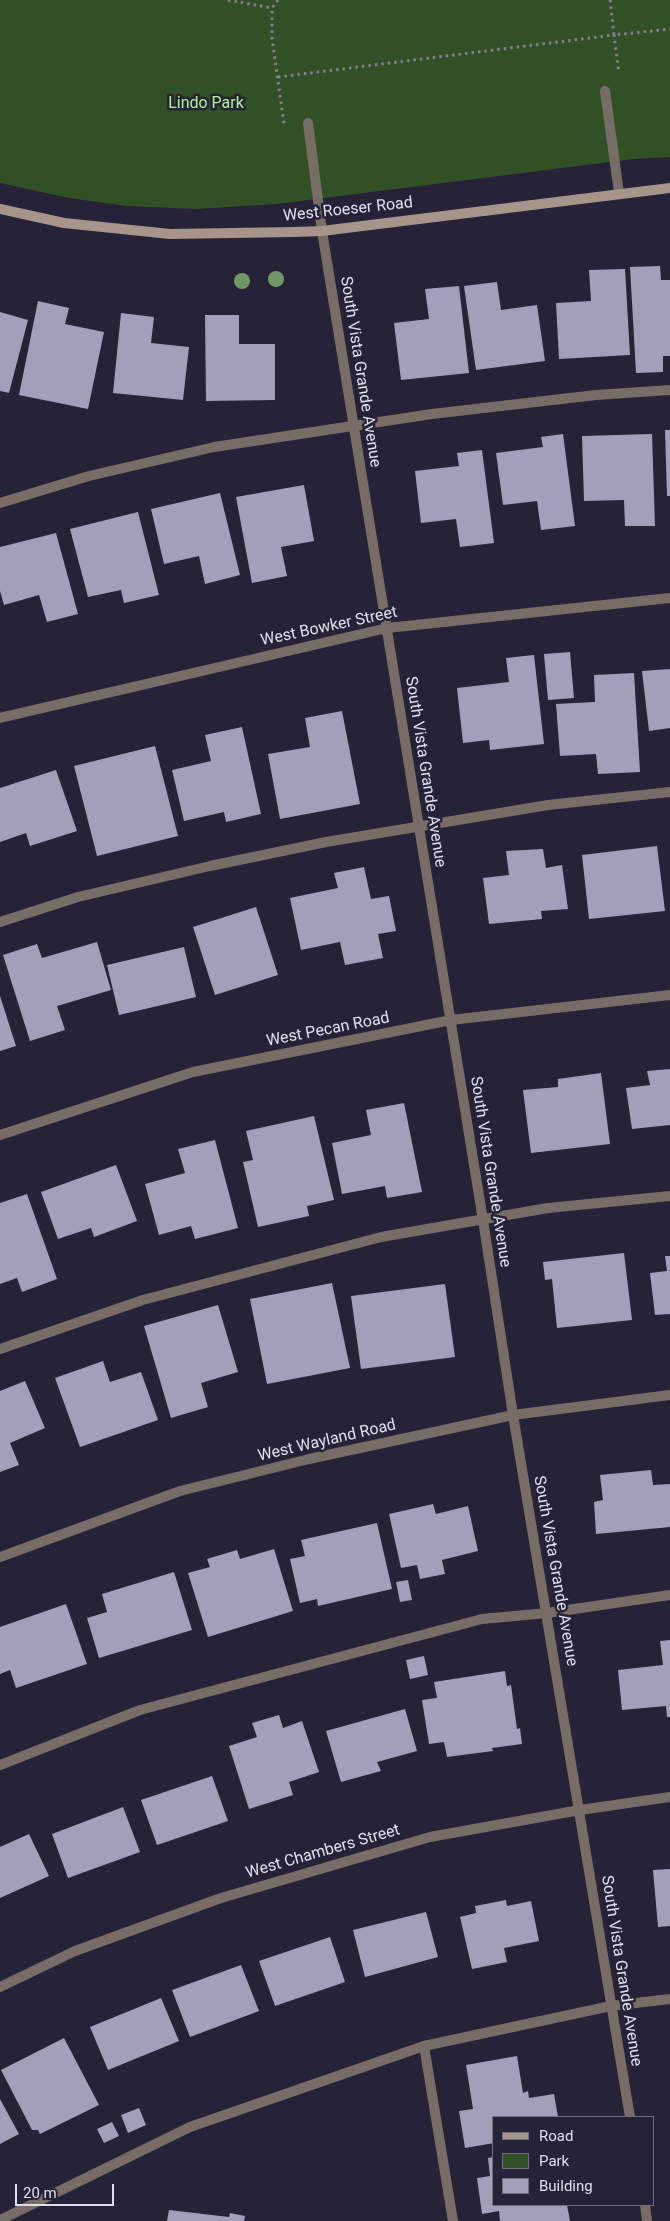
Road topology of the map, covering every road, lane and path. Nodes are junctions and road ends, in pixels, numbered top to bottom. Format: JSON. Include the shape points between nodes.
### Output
{"nodes":[{"id":1,"x":228,"y":0,"type":"edge"},
{"id":2,"x":278,"y":0,"type":"edge"},
{"id":3,"x":610,"y":0,"type":"edge"},
{"id":4,"x":272,"y":8,"type":"junction"},
{"id":5,"x":670,"y":28,"type":"edge"},
{"id":6,"x":614,"y":36,"type":"junction"},
{"id":7,"x":278,"y":77,"type":"junction"},
{"id":8,"x":620,"y":82,"type":"dead end"},
{"id":9,"x":605,"y":91,"type":"dead end"},
{"id":10,"x":308,"y":123,"type":"dead end"},
{"id":11,"x":284,"y":125,"type":"dead end"},
{"id":12,"x":670,"y":188,"type":"edge"},
{"id":13,"x":619,"y":193,"type":"junction"},
{"id":14,"x":0,"y":209,"type":"edge"},
{"id":15,"x":322,"y":231,"type":"junction"},
{"id":16,"x":670,"y":390,"type":"edge"},
{"id":17,"x":354,"y":427,"type":"junction"},
{"id":18,"x":0,"y":503,"type":"edge"},
{"id":19,"x":670,"y":598,"type":"edge"},
{"id":20,"x":387,"y":628,"type":"junction"},
{"id":21,"x":0,"y":718,"type":"edge"},
{"id":22,"x":670,"y":792,"type":"edge"},
{"id":23,"x":419,"y":827,"type":"junction"},
{"id":24,"x":0,"y":922,"type":"edge"},
{"id":25,"x":670,"y":995,"type":"edge"},
{"id":26,"x":451,"y":1020,"type":"junction"},
{"id":27,"x":0,"y":1135,"type":"edge"},
{"id":28,"x":670,"y":1196,"type":"edge"},
{"id":29,"x":483,"y":1220,"type":"junction"},
{"id":30,"x":0,"y":1349,"type":"edge"},
{"id":31,"x":670,"y":1395,"type":"edge"},
{"id":32,"x":513,"y":1415,"type":"junction"},
{"id":33,"x":0,"y":1557,"type":"edge"},
{"id":34,"x":670,"y":1595,"type":"edge"},
{"id":35,"x":548,"y":1614,"type":"junction"},
{"id":36,"x":0,"y":1765,"type":"edge"},
{"id":37,"x":670,"y":1797,"type":"edge"},
{"id":38,"x":580,"y":1810,"type":"junction"},
{"id":39,"x":0,"y":1987,"type":"edge"},
{"id":40,"x":670,"y":1999,"type":"edge"},
{"id":41,"x":611,"y":2006,"type":"junction"},
{"id":42,"x":424,"y":2046,"type":"junction"},
{"id":43,"x":630,"y":2116,"type":"edge"},
{"id":44,"x":645,"y":2206,"type":"edge"},
{"id":45,"x":0,"y":2220,"type":"edge"},
{"id":46,"x":453,"y":2221,"type":"edge"},
{"id":47,"x":648,"y":2221,"type":"edge"}],
"edges":[{"from":1,"to":4,"type":"path"},
{"from":2,"to":4,"type":"path"},
{"from":3,"to":6,"type":"path"},
{"from":4,"to":7,"type":"path","via":[[272,38]]},
{"from":5,"to":6,"type":"path"},
{"from":6,"to":7,"type":"path"},
{"from":6,"to":8,"type":"path"},
{"from":7,"to":11,"type":"path"},
{"from":9,"to":13,"type":"street"},
{"from":10,"to":15,"type":"street","name":"South Vista Grande Avenue"},
{"from":12,"to":13,"type":"street","name":"West Roeser Road"},
{"from":13,"to":15,"type":"street","name":"West Roeser Road"},
{"from":14,"to":15,"type":"street","name":"West Roeser Road","via":[[64,223],[170,234]]},
{"from":15,"to":17,"type":"street","name":"South Vista Grande Avenue"},
{"from":16,"to":17,"type":"street","via":[[432,414]]},
{"from":17,"to":18,"type":"street","via":[[214,447],[89,476]]},
{"from":17,"to":20,"type":"street","name":"South Vista Grande Avenue"},
{"from":19,"to":20,"type":"street","name":"West Bowker Street"},
{"from":20,"to":21,"type":"street","name":"West Bowker Street"},
{"from":20,"to":23,"type":"street","name":"South Vista Grande Avenue"},
{"from":22,"to":23,"type":"street","via":[[548,805]]},
{"from":23,"to":24,"type":"street","via":[[210,866],[78,898]]},
{"from":23,"to":26,"type":"street","name":"South Vista Grande Avenue"},
{"from":25,"to":26,"type":"street","name":"West Pecan Road"},
{"from":26,"to":27,"type":"street","name":"West Pecan Road","via":[[193,1072]]},
{"from":26,"to":29,"type":"street","name":"South Vista Grande Avenue"},
{"from":28,"to":29,"type":"street","via":[[548,1208]]},
{"from":29,"to":30,"type":"street","via":[[381,1237],[172,1292]]},
{"from":29,"to":32,"type":"street","name":"South Vista Grande Avenue"},
{"from":31,"to":32,"type":"street","name":"West Wayland Road"},
{"from":32,"to":33,"type":"street","name":"West Wayland Road","via":[[309,1458],[180,1491]]},
{"from":32,"to":35,"type":"street","name":"South Vista Grande Avenue"},
{"from":34,"to":35,"type":"street"},
{"from":35,"to":36,"type":"street","via":[[482,1619],[140,1710]]},
{"from":35,"to":38,"type":"street","name":"South Vista Grande Avenue"},
{"from":37,"to":38,"type":"street","name":"West Chambers Street"},
{"from":38,"to":39,"type":"street","name":"West Chambers Street","via":[[430,1837],[221,1898],[75,1951]]},
{"from":38,"to":41,"type":"street","name":"South Vista Grande Avenue"},
{"from":40,"to":41,"type":"street"},
{"from":41,"to":42,"type":"street"},
{"from":41,"to":43,"type":"street","name":"South Vista Grande Avenue"},
{"from":42,"to":45,"type":"street","via":[[190,2127]]},
{"from":42,"to":46,"type":"street"},
{"from":44,"to":47,"type":"street"}]}
